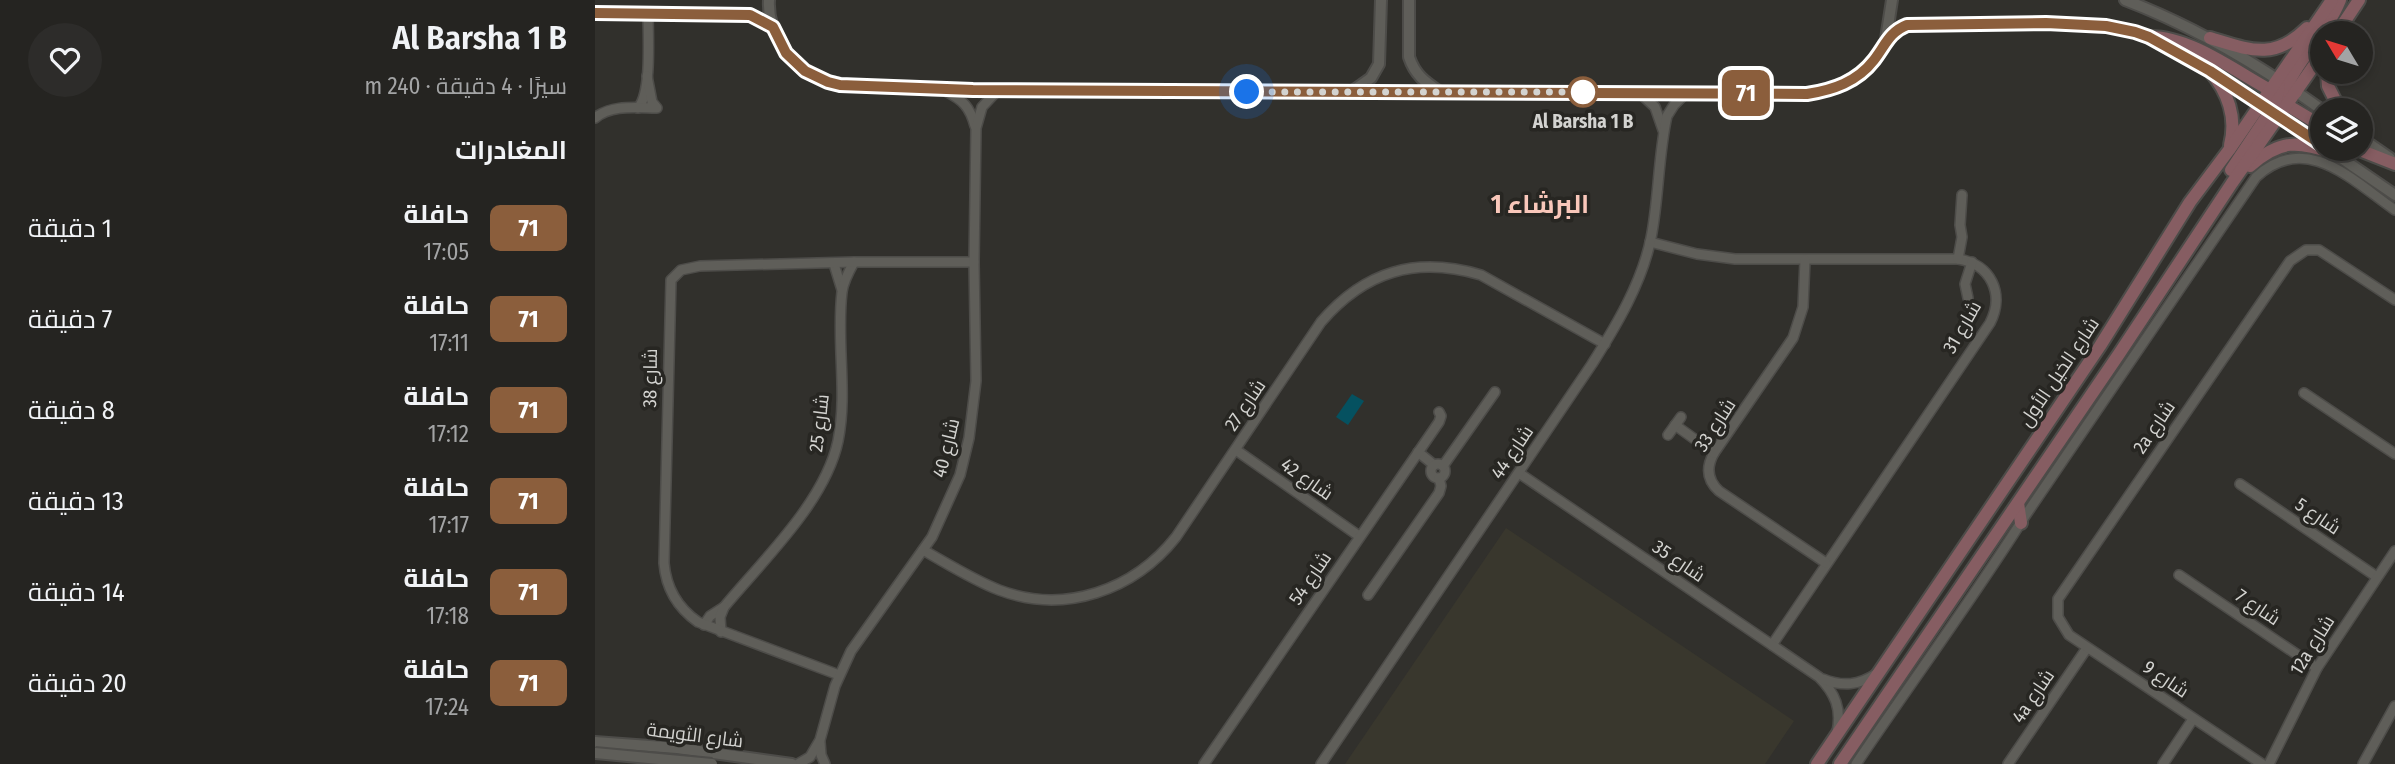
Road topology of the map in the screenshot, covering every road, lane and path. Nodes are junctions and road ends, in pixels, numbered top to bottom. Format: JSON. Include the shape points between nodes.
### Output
{"nodes":[{"id":1,"x":769,"y":0,"type":"edge"},
{"id":2,"x":1381,"y":0,"type":"edge"},
{"id":3,"x":1409,"y":0,"type":"edge"},
{"id":4,"x":1892,"y":0,"type":"edge"},
{"id":5,"x":2125,"y":0,"type":"edge"},
{"id":6,"x":2340,"y":0,"type":"edge"},
{"id":7,"x":2360,"y":0,"type":"edge"},
{"id":8,"x":2329,"y":4,"type":"edge"},
{"id":9,"x":595,"y":13,"type":"edge"},
{"id":10,"x":648,"y":13,"type":"junction"},
{"id":11,"x":2346,"y":21,"type":"edge"},
{"id":12,"x":773,"y":27,"type":"junction"},
{"id":13,"x":2149,"y":37,"type":"junction"},
{"id":14,"x":2210,"y":38,"type":"junction"},
{"id":15,"x":1886,"y":42,"type":"junction"},
{"id":16,"x":2310,"y":66,"type":"edge"},
{"id":17,"x":2210,"y":71,"type":"junction"},
{"id":18,"x":647,"y":76,"type":"junction"},
{"id":19,"x":941,"y":90,"type":"junction"},
{"id":20,"x":998,"y":90,"type":"junction"},
{"id":21,"x":1442,"y":92,"type":"junction"},
{"id":22,"x":1639,"y":92,"type":"junction"},
{"id":23,"x":1687,"y":92,"type":"junction"},
{"id":24,"x":1350,"y":93,"type":"junction"},
{"id":25,"x":2279,"y":97,"type":"junction"},
{"id":26,"x":2310,"y":106,"type":"edge"},
{"id":27,"x":638,"y":108,"type":"junction"},
{"id":28,"x":595,"y":118,"type":"edge"},
{"id":29,"x":2310,"y":118,"type":"edge"},
{"id":30,"x":976,"y":128,"type":"junction"},
{"id":31,"x":1664,"y":132,"type":"junction"},
{"id":32,"x":2310,"y":132,"type":"edge"},
{"id":33,"x":2310,"y":145,"type":"edge"},
{"id":34,"x":2373,"y":147,"type":"edge"},
{"id":35,"x":2229,"y":150,"type":"junction"},
{"id":36,"x":2373,"y":155,"type":"edge"},
{"id":37,"x":2345,"y":161,"type":"edge"},
{"id":38,"x":2395,"y":163,"type":"edge"},
{"id":39,"x":2349,"y":164,"type":"junction"},
{"id":40,"x":2342,"y":174,"type":"junction"},
{"id":41,"x":2232,"y":183,"type":"junction"},
{"id":42,"x":1962,"y":195,"type":"dead end"},
{"id":43,"x":2395,"y":195,"type":"edge"},
{"id":44,"x":2395,"y":210,"type":"edge"},
{"id":45,"x":2211,"y":214,"type":"junction"},
{"id":46,"x":1650,"y":242,"type":"junction"},
{"id":47,"x":1958,"y":258,"type":"junction"},
{"id":48,"x":1805,"y":260,"type":"junction"},
{"id":49,"x":854,"y":262,"type":"junction"},
{"id":50,"x":974,"y":262,"type":"junction"},
{"id":51,"x":1972,"y":262,"type":"junction"},
{"id":52,"x":834,"y":264,"type":"junction"},
{"id":53,"x":842,"y":290,"type":"junction"},
{"id":54,"x":1968,"y":299,"type":"dead end"},
{"id":55,"x":2395,"y":300,"type":"edge"},
{"id":56,"x":1605,"y":344,"type":"junction"},
{"id":57,"x":1495,"y":392,"type":"dead end"},
{"id":58,"x":2304,"y":393,"type":"dead end"},
{"id":59,"x":1439,"y":412,"type":"dead end"},
{"id":60,"x":1668,"y":435,"type":"dead end"},
{"id":61,"x":1236,"y":450,"type":"junction"},
{"id":62,"x":1714,"y":453,"type":"junction"},
{"id":63,"x":2395,"y":454,"type":"edge"},
{"id":64,"x":1416,"y":455,"type":"junction"},
{"id":65,"x":1436,"y":466,"type":"junction"},
{"id":66,"x":1519,"y":473,"type":"junction"},
{"id":67,"x":2240,"y":484,"type":"dead end"},
{"id":68,"x":2018,"y":503,"type":"junction"},
{"id":69,"x":2021,"y":523,"type":"junction"},
{"id":70,"x":1359,"y":536,"type":"junction"},
{"id":71,"x":923,"y":550,"type":"junction"},
{"id":72,"x":2395,"y":551,"type":"edge"},
{"id":73,"x":1826,"y":563,"type":"junction"},
{"id":74,"x":2179,"y":575,"type":"dead end"},
{"id":75,"x":2377,"y":577,"type":"junction"},
{"id":76,"x":1368,"y":595,"type":"dead end"},
{"id":77,"x":724,"y":607,"type":"junction"},
{"id":78,"x":2058,"y":617,"type":"joint"},
{"id":79,"x":704,"y":625,"type":"junction"},
{"id":80,"x":721,"y":632,"type":"junction"},
{"id":81,"x":1772,"y":645,"type":"junction"},
{"id":82,"x":2087,"y":648,"type":"junction"},
{"id":83,"x":2317,"y":668,"type":"junction"},
{"id":84,"x":1880,"y":671,"type":"junction"},
{"id":85,"x":839,"y":675,"type":"junction"},
{"id":86,"x":1819,"y":677,"type":"junction"},
{"id":87,"x":2395,"y":706,"type":"edge"},
{"id":88,"x":2193,"y":719,"type":"junction"},
{"id":89,"x":1836,"y":737,"type":"junction"},
{"id":90,"x":820,"y":740,"type":"junction"},
{"id":91,"x":595,"y":742,"type":"edge"},
{"id":92,"x":660,"y":747,"type":"junction"},
{"id":93,"x":693,"y":750,"type":"junction"},
{"id":94,"x":595,"y":753,"type":"edge"},
{"id":95,"x":671,"y":764,"type":"edge"},
{"id":96,"x":681,"y":764,"type":"edge"},
{"id":97,"x":712,"y":764,"type":"edge"},
{"id":98,"x":792,"y":764,"type":"edge"},
{"id":99,"x":798,"y":764,"type":"edge"},
{"id":100,"x":825,"y":764,"type":"edge"},
{"id":101,"x":1204,"y":764,"type":"edge"},
{"id":102,"x":1321,"y":764,"type":"edge"},
{"id":103,"x":1817,"y":764,"type":"edge"},
{"id":104,"x":1840,"y":764,"type":"edge"},
{"id":105,"x":1856,"y":764,"type":"edge"},
{"id":106,"x":2008,"y":764,"type":"edge"},
{"id":107,"x":2163,"y":764,"type":"edge"},
{"id":108,"x":2262,"y":764,"type":"edge"},
{"id":109,"x":2269,"y":764,"type":"edge"},
{"id":110,"x":2363,"y":764,"type":"edge"}],
"edges":[{"from":1,"to":12,"type":"street"},
{"from":2,"to":24,"type":"street","via":[[1378,64],[1371,78]]},
{"from":3,"to":21,"type":"street","via":[[1412,66]]},
{"from":4,"to":15,"type":"street"},
{"from":5,"to":14,"type":"street"},
{"from":6,"to":25,"type":"main road"},
{"from":7,"to":11,"type":"main road"},
{"from":8,"to":14,"type":"main road","via":[[2298,37],[2272,50],[2251,50]]},
{"from":8,"to":25,"type":"main road","name":"شارع الخيل الأول"},
{"from":9,"to":10,"type":"street"},
{"from":10,"to":12,"type":"street","via":[[750,15]]},
{"from":10,"to":18,"type":"street"},
{"from":12,"to":19,"type":"street","via":[[795,63],[828,82]]},
{"from":13,"to":15,"type":"street","via":[[2092,24],[1912,24],[1897,30]]},
{"from":13,"to":17,"type":"street"},
{"from":13,"to":25,"type":"main road","via":[[2179,41]]},
{"from":14,"to":25,"type":"street"},
{"from":15,"to":23,"type":"street","via":[[1862,72],[1828,90],[1797,94]]},
{"from":16,"to":25,"type":"main road","name":"شارع الخيل الأول"},
{"from":17,"to":25,"type":"street"},
{"from":17,"to":35,"type":"main road","via":[[2231,109]]},
{"from":18,"to":27,"type":"street"},
{"from":18,"to":27,"type":"street","via":[[657,108]]},
{"from":19,"to":20,"type":"street"},
{"from":19,"to":30,"type":"street","via":[[964,102]]},
{"from":20,"to":24,"type":"street"},
{"from":20,"to":30,"type":"street","name":"شارع 40","via":[[982,107]]},
{"from":21,"to":22,"type":"street"},
{"from":21,"to":24,"type":"street"},
{"from":22,"to":23,"type":"street"},
{"from":22,"to":31,"type":"street","via":[[1655,107]]},
{"from":23,"to":31,"type":"street","name":"شارع 44","via":[[1669,112]]},
{"from":25,"to":26,"type":"street"},
{"from":25,"to":29,"type":"main road"},
{"from":25,"to":32,"type":"street"},
{"from":25,"to":35,"type":"main road","name":"شارع الخيل الأول"},
{"from":25,"to":41,"type":"main road","name":"شارع الخيل الأول"},
{"from":25,"to":45,"type":"main road","via":[[2220,187]]},
{"from":27,"to":28,"type":"street","via":[[610,109]]},
{"from":30,"to":50,"type":"street","name":"شارع 40"},
{"from":31,"to":46,"type":"street","name":"شارع 44"},
{"from":33,"to":41,"type":"main road","via":[[2286,144],[2260,157]]},
{"from":34,"to":38,"type":"street"},
{"from":35,"to":84,"type":"main road","name":"شارع الخيل الأول"},
{"from":36,"to":38,"type":"main road"},
{"from":37,"to":39,"type":"street"},
{"from":39,"to":40,"type":"street"},
{"from":39,"to":43,"type":"street"},
{"from":40,"to":44,"type":"street"},
{"from":40,"to":69,"type":"street","via":[[2323,162],[2295,157],[2274,163],[2256,177]]},
{"from":41,"to":45,"type":"main road","name":"شارع الخيل الأول"},
{"from":42,"to":47,"type":"street"},
{"from":45,"to":68,"type":"main road","name":"شارع الخيل الأول"},
{"from":46,"to":48,"type":"street","via":[[1722,258]]},
{"from":46,"to":56,"type":"street","name":"شارع 44"},
{"from":47,"to":48,"type":"street"},
{"from":47,"to":51,"type":"street"},
{"from":48,"to":62,"type":"street","name":"شارع 33","via":[[1803,307],[1793,338]]},
{"from":49,"to":50,"type":"street","name":"شارع 38"},
{"from":49,"to":52,"type":"street","name":"شارع 38"},
{"from":49,"to":53,"type":"street","name":"شارع 25"},
{"from":50,"to":71,"type":"street","name":"شارع 40","via":[[976,381],[969,438],[953,492]]},
{"from":51,"to":54,"type":"street","via":[[1965,284]]},
{"from":51,"to":73,"type":"street","name":"شارع 31","via":[[1986,272],[1995,287],[1994,315]]},
{"from":52,"to":53,"type":"street","name":"شارع 25"},
{"from":52,"to":79,"type":"street","name":"شارع 38","via":[[697,267],[681,270],[671,280],[665,568],[677,601]]},
{"from":53,"to":77,"type":"street","name":"شارع 25","via":[[841,416],[829,469],[814,498]]},
{"from":55,"to":78,"type":"street","name":"2a شارع","via":[[2319,250],[2306,250],[2290,261],[2064,589],[2058,599]]},
{"from":56,"to":61,"type":"street","name":"شارع 27","via":[[1481,275],[1437,266],[1393,272],[1353,291],[1321,323]]},
{"from":56,"to":66,"type":"street","name":"شارع 44"},
{"from":57,"to":65,"type":"street"},
{"from":58,"to":63,"type":"street"},
{"from":59,"to":64,"type":"street","name":"شارع 54","via":[[1440,420]]},
{"from":60,"to":62,"type":"street","via":[[1678,421]]},
{"from":61,"to":70,"type":"street","name":"شارع 42"},
{"from":61,"to":71,"type":"street","name":"شارع 27","via":[[1162,553],[1129,580],[1091,595],[1053,600],[1017,596]]},
{"from":62,"to":73,"type":"street","name":"شارع 33","via":[[1709,473],[1714,486]]},
{"from":64,"to":65,"type":"street"},
{"from":64,"to":70,"type":"street","name":"شارع 54"},
{"from":65,"to":76,"type":"street","via":[[1433,476],[1439,478],[1440,491]]},
{"from":66,"to":81,"type":"street","name":"شارع 35"},
{"from":66,"to":102,"type":"street","name":"شارع 44"},
{"from":67,"to":75,"type":"street","name":"شارع 5"},
{"from":68,"to":69,"type":"main road"},
{"from":68,"to":104,"type":"main road","name":"شارع الخيل الأول"},
{"from":69,"to":105,"type":"street"},
{"from":70,"to":101,"type":"street","name":"شارع 54"},
{"from":71,"to":85,"type":"street","name":"شارع 40","via":[[858,639]]},
{"from":72,"to":75,"type":"street","name":"12a شارع"},
{"from":73,"to":81,"type":"street","name":"شارع 31"},
{"from":74,"to":83,"type":"street","name":"شارع 7"},
{"from":75,"to":83,"type":"street","name":"12a شارع"},
{"from":77,"to":79,"type":"street","name":"شارع 25"},
{"from":77,"to":80,"type":"street"},
{"from":78,"to":82,"type":"street","name":"شارع 9","via":[[2069,635]]},
{"from":79,"to":80,"type":"street","name":"شارع 38"},
{"from":80,"to":85,"type":"street","name":"شارع 38"},
{"from":81,"to":86,"type":"street","name":"شارع 35"},
{"from":82,"to":88,"type":"street","name":"شارع 9"},
{"from":82,"to":106,"type":"street","name":"4a شارع"},
{"from":83,"to":109,"type":"street","name":"12a شارع"},
{"from":84,"to":86,"type":"street","name":"شارع 35","via":[[1851,684]]},
{"from":84,"to":89,"type":"main road","name":"شارع الخيل الأول"},
{"from":85,"to":90,"type":"street","name":"شارع 40"},
{"from":86,"to":89,"type":"street","name":"شارع 35","via":[[1837,706]]},
{"from":87,"to":110,"type":"street"},
{"from":88,"to":107,"type":"street"},
{"from":88,"to":108,"type":"street","name":"شارع 9"},
{"from":89,"to":103,"type":"main road","name":"شارع الخيل الأول"},
{"from":90,"to":99,"type":"street","name":"شارع 40","via":[[810,757]]},
{"from":90,"to":100,"type":"street","name":"شارع 40"},
{"from":91,"to":92,"type":"street","name":"شارع الثويمة"},
{"from":92,"to":93,"type":"street","name":"شارع الثويمة"},
{"from":92,"to":95,"type":"street"},
{"from":93,"to":96,"type":"street"},
{"from":93,"to":98,"type":"street","name":"شارع الثويمة"},
{"from":94,"to":97,"type":"street","bridge":true}]}
